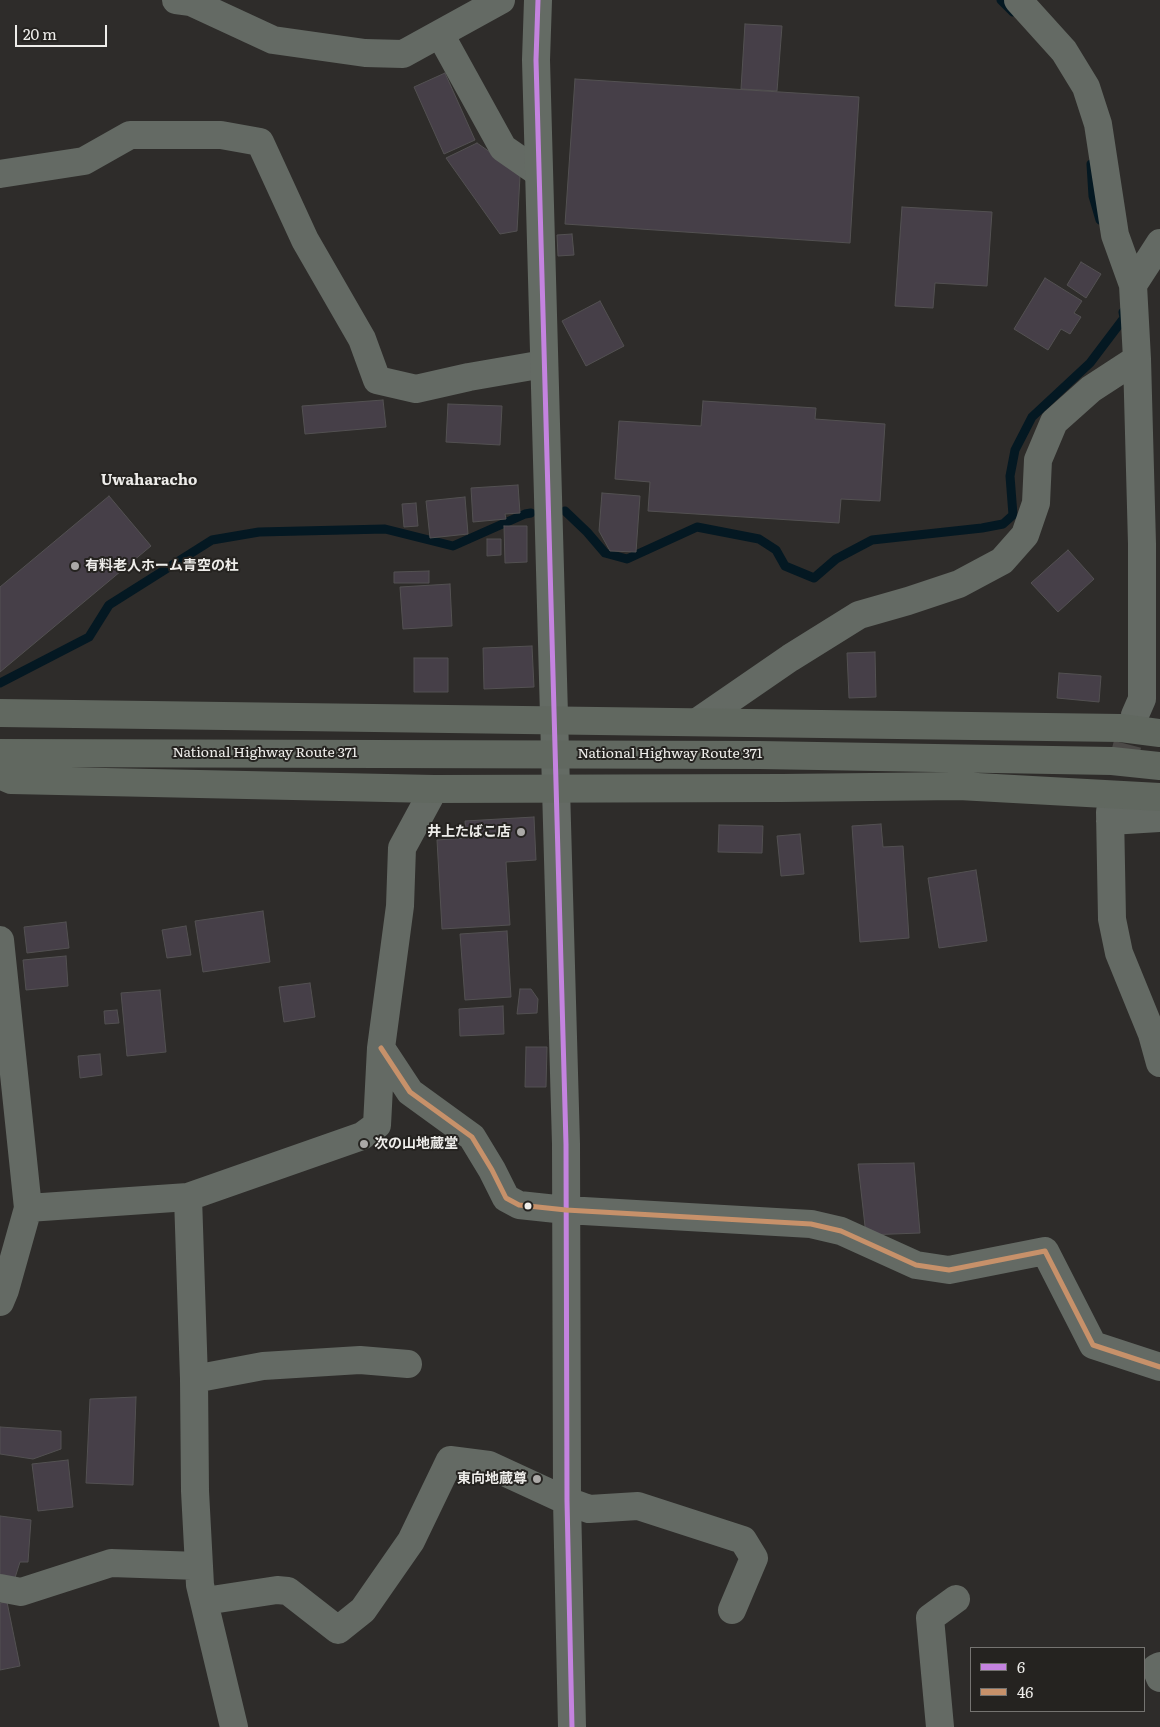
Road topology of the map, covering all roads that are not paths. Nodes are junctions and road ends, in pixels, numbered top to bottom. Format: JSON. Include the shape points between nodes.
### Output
{"nodes":[{"id":1,"x":176,"y":0,"type":"edge"},
{"id":2,"x":501,"y":0,"type":"edge"},
{"id":3,"x":538,"y":0,"type":"edge"},
{"id":4,"x":1018,"y":0,"type":"edge"},
{"id":5,"x":440,"y":34,"type":"junction"},
{"id":6,"x":539,"y":172,"type":"junction"},
{"id":7,"x":0,"y":174,"type":"edge"},
{"id":8,"x":1160,"y":243,"type":"edge"},
{"id":9,"x":1133,"y":285,"type":"junction"},
{"id":10,"x":1136,"y":359,"type":"junction"},
{"id":11,"x":544,"y":364,"type":"junction"},
{"id":12,"x":1146,"y":706,"type":"tunnel mouth"},
{"id":13,"x":0,"y":714,"type":"edge"},
{"id":14,"x":553,"y":721,"type":"junction"},
{"id":15,"x":697,"y":722,"type":"junction"},
{"id":16,"x":1160,"y":734,"type":"edge"},
{"id":17,"x":0,"y":753,"type":"edge"},
{"id":18,"x":1160,"y":766,"type":"edge"},
{"id":19,"x":0,"y":775,"type":"edge"},
{"id":20,"x":434,"y":788,"type":"junction"},
{"id":21,"x":556,"y":788,"type":"junction"},
{"id":22,"x":1160,"y":796,"type":"edge"},
{"id":23,"x":1160,"y":818,"type":"edge"},
{"id":24,"x":0,"y":940,"type":"edge"},
{"id":25,"x":381,"y":1048,"type":"junction"},
{"id":26,"x":1160,"y":1063,"type":"edge"},
{"id":27,"x":188,"y":1196,"type":"junction"},
{"id":28,"x":28,"y":1208,"type":"junction"},
{"id":29,"x":566,"y":1210,"type":"junction"},
{"id":30,"x":0,"y":1302,"type":"edge"},
{"id":31,"x":408,"y":1364,"type":"dead end"},
{"id":32,"x":1160,"y":1367,"type":"edge"},
{"id":33,"x":194,"y":1379,"type":"junction"},
{"id":34,"x":568,"y":1501,"type":"junction"},
{"id":35,"x":199,"y":1566,"type":"junction"},
{"id":36,"x":0,"y":1588,"type":"edge"},
{"id":37,"x":956,"y":1599,"type":"dead end"},
{"id":38,"x":206,"y":1601,"type":"junction"},
{"id":39,"x":732,"y":1610,"type":"dead end"},
{"id":40,"x":1160,"y":1666,"type":"edge"},
{"id":41,"x":1160,"y":1678,"type":"edge"},
{"id":42,"x":234,"y":1727,"type":"edge"},
{"id":43,"x":572,"y":1727,"type":"edge"},
{"id":44,"x":940,"y":1727,"type":"edge"}],
"edges":[{"from":1,"to":5,"type":"street","via":[[191,2],[273,40],[365,53],[403,54]]},
{"from":2,"to":5,"type":"street"},
{"from":3,"to":6,"type":"main road"},
{"from":4,"to":9,"type":"street","via":[[1064,51],[1086,88],[1098,124],[1115,235]]},
{"from":5,"to":6,"type":"street","via":[[503,148]]},
{"from":6,"to":11,"type":"main road"},
{"from":7,"to":11,"type":"street","via":[[84,162],[130,135],[221,135],[260,142],[305,240],[362,339],[377,380],[416,389]]},
{"from":8,"to":9,"type":"street"},
{"from":9,"to":10,"type":"street"},
{"from":10,"to":12,"type":"street"},
{"from":10,"to":15,"type":"street","via":[[1091,389],[1054,422],[1038,460],[1036,503],[1025,535],[1002,561],[959,584],[859,614]]},
{"from":11,"to":14,"type":"main road"},
{"from":13,"to":14,"type":"highway"},
{"from":14,"to":15,"type":"highway"},
{"from":14,"to":21,"type":"main road"},
{"from":15,"to":16,"type":"highway","via":[[1121,728]]},
{"from":17,"to":18,"type":"highway","name":"National Highway Route 371","via":[[759,755],[1112,761]]},
{"from":19,"to":20,"type":"highway","via":[[10,780]]},
{"from":20,"to":21,"type":"highway"},
{"from":20,"to":25,"type":"street","via":[[402,848],[400,906]]},
{"from":21,"to":22,"type":"highway","via":[[959,786]]},
{"from":21,"to":29,"type":"street"},
{"from":23,"to":26,"type":"street","via":[[1110,816],[1112,918],[1119,953],[1152,1034]]},
{"from":24,"to":28,"type":"street"},
{"from":25,"to":27,"type":"street","via":[[377,1126],[362,1136]]},
{"from":25,"to":29,"type":"street","via":[[410,1092],[472,1138],[506,1198],[519,1205]]},
{"from":27,"to":28,"type":"street"},
{"from":27,"to":33,"type":"street"},
{"from":28,"to":30,"type":"street"},
{"from":29,"to":32,"type":"street","via":[[811,1224],[840,1231],[916,1265],[949,1270],[1045,1251],[1093,1344]]},
{"from":29,"to":34,"type":"street"},
{"from":31,"to":33,"type":"street","via":[[360,1360],[263,1366]]},
{"from":33,"to":35,"type":"street"},
{"from":34,"to":38,"type":"street","via":[[489,1465],[450,1460],[411,1541],[363,1610],[338,1630],[288,1591]]},
{"from":34,"to":39,"type":"street","via":[[589,1509],[638,1506],[743,1540],[754,1558]]},
{"from":34,"to":43,"type":"street"},
{"from":35,"to":36,"type":"street","via":[[111,1563],[21,1592]]},
{"from":35,"to":38,"type":"street","via":[[200,1585]]},
{"from":37,"to":44,"type":"street","via":[[930,1618]]},
{"from":38,"to":42,"type":"street"},
{"from":40,"to":41,"type":"street","via":[[1156,1668]]}]}
